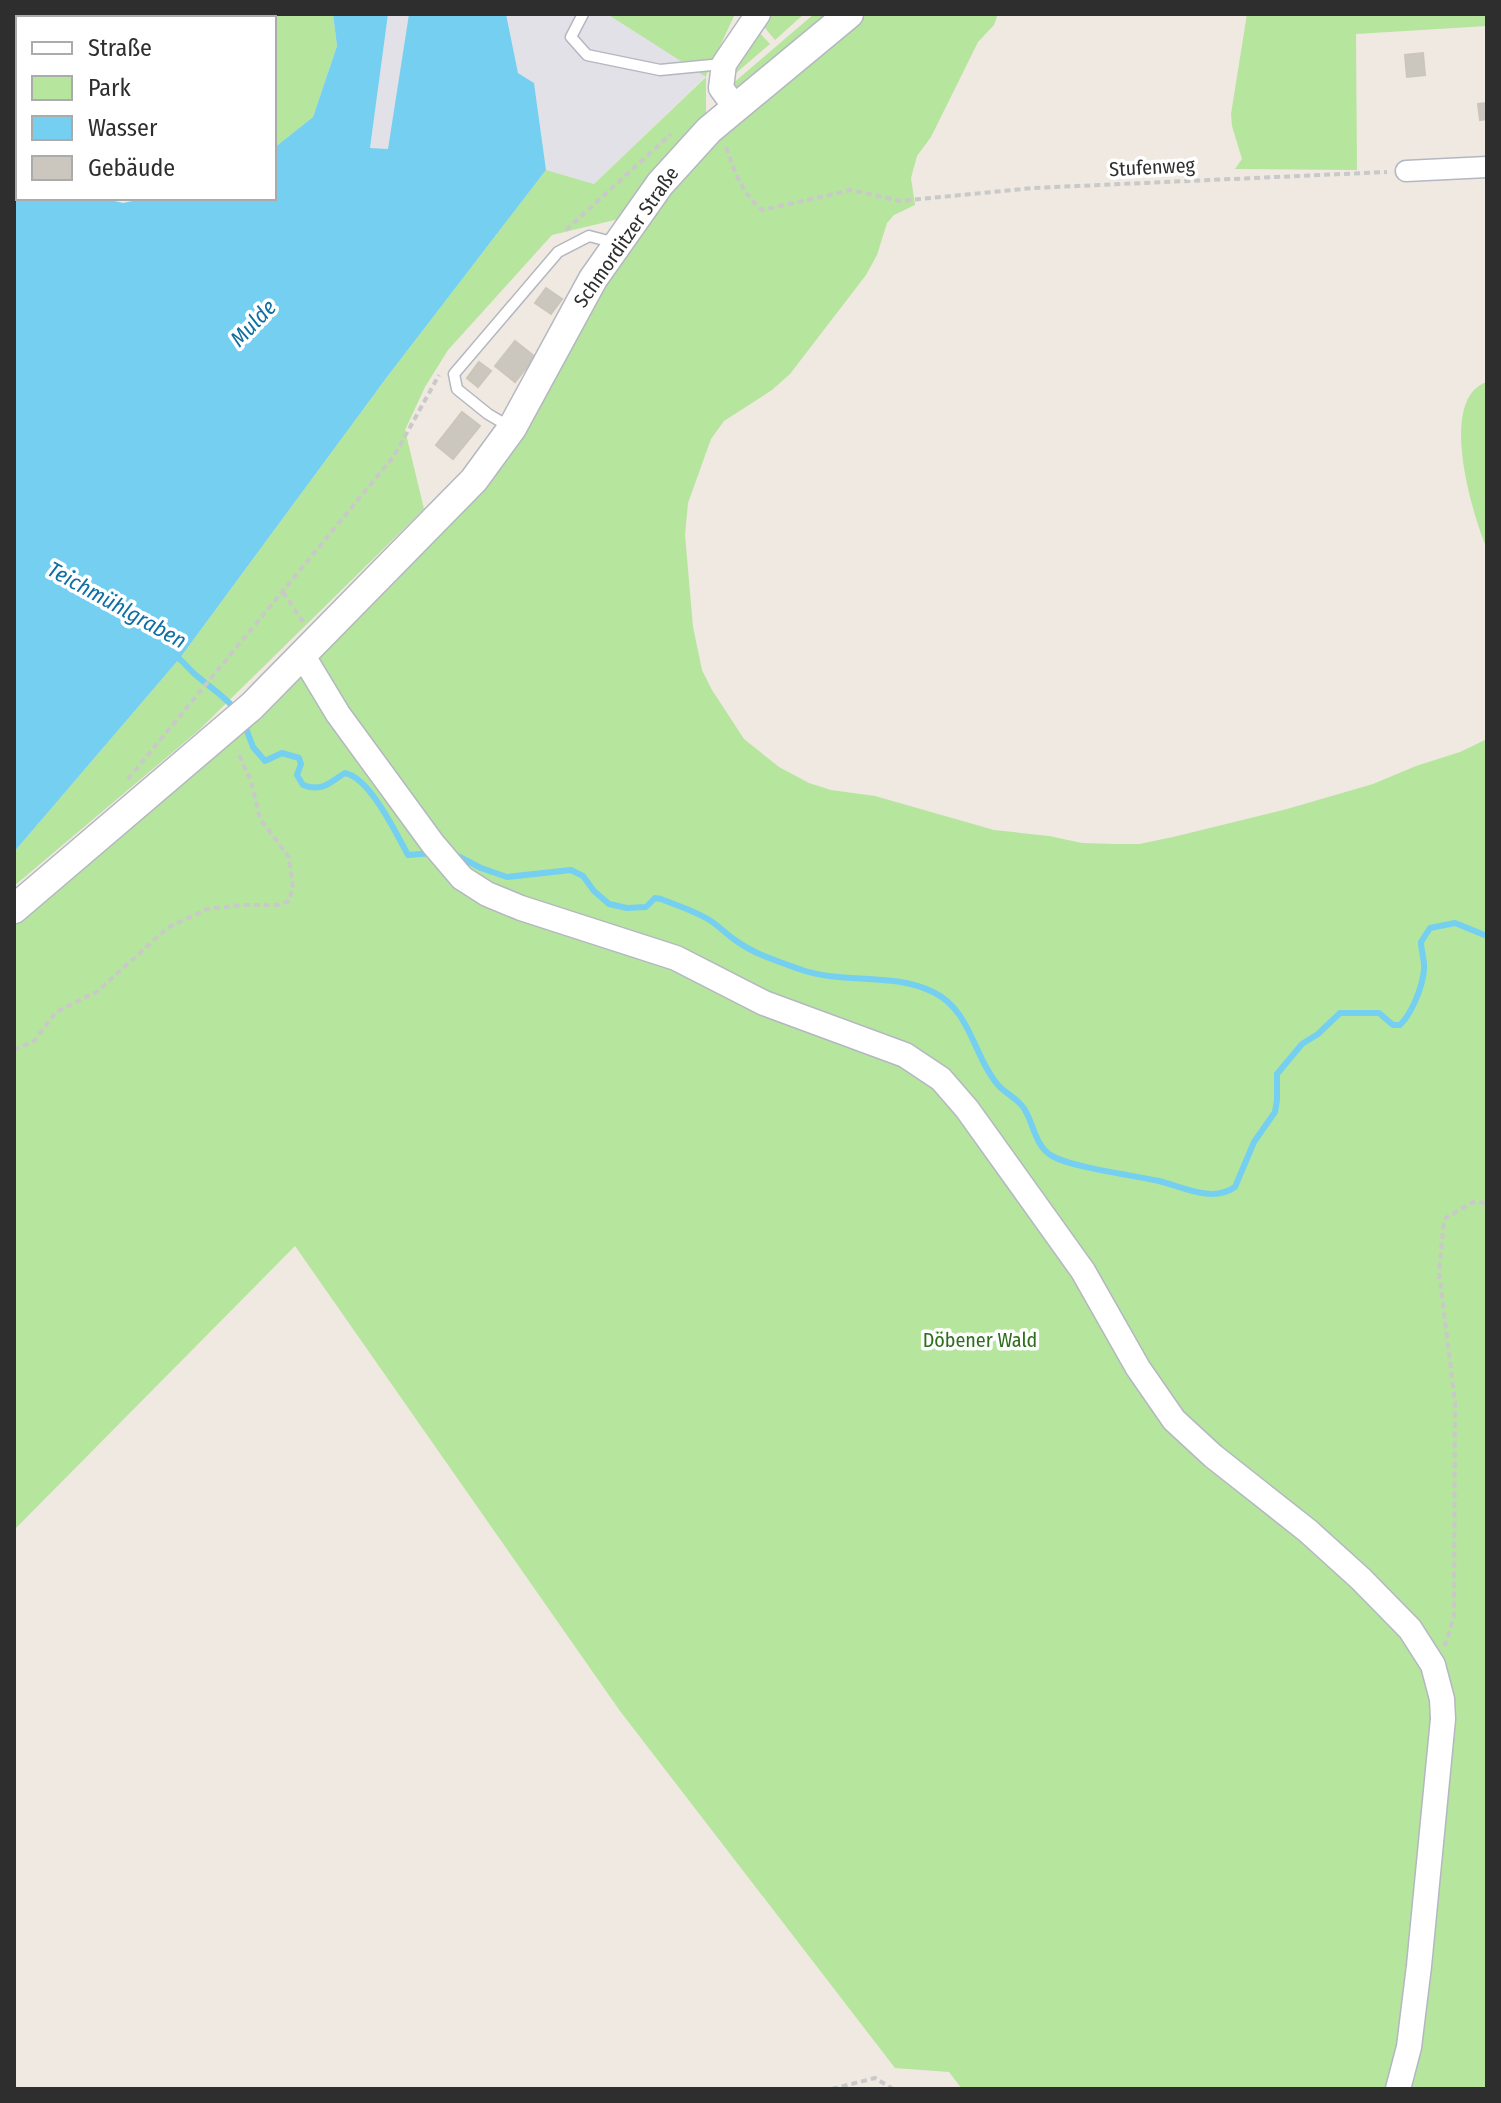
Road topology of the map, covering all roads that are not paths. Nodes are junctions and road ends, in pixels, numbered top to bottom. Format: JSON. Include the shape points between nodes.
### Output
{"nodes":[{"id":1,"x":583,"y":14,"type":"edge"},
{"id":2,"x":758,"y":14,"type":"edge"},
{"id":3,"x":849,"y":14,"type":"edge"},
{"id":4,"x":724,"y":64,"type":"junction"},
{"id":5,"x":726,"y":114,"type":"junction"},
{"id":6,"x":1487,"y":167,"type":"edge"},
{"id":7,"x":1406,"y":171,"type":"road end"},
{"id":8,"x":617,"y":244,"type":"junction"},
{"id":9,"x":512,"y":428,"type":"junction"},
{"id":10,"x":311,"y":648,"type":"junction"},
{"id":11,"x":14,"y":909,"type":"edge"},
{"id":12,"x":1398,"y":2089,"type":"edge"}],
"edges":[{"from":1,"to":4,"type":"lane","via":[[571,37],[587,55],[660,70]]},
{"from":2,"to":4,"type":"street"},
{"from":3,"to":5,"type":"main road","name":"Schmorditzer Straße"},
{"from":4,"to":5,"type":"street"},
{"from":5,"to":8,"type":"main road","name":"Schmorditzer Straße","via":[[660,184]]},
{"from":6,"to":7,"type":"street"},
{"from":8,"to":9,"type":"main road","name":"Schmorditzer Straße","via":[[571,315]]},
{"from":8,"to":9,"type":"lane","via":[[589,236],[558,252],[454,374],[457,389]]},
{"from":9,"to":10,"type":"main road","name":"Schmorditzer Straße","via":[[474,480]]},
{"from":10,"to":11,"type":"main road","name":"Schmorditzer Straße","via":[[252,706],[229,739]]},
{"from":10,"to":12,"type":"street","via":[[338,714],[462,878],[521,908],[676,958],[764,1003],[905,1055],[941,1079],[1083,1271],[1174,1420],[1317,1539],[1393,1610],[1428,1655],[1443,1719],[1419,1966]]}]}
